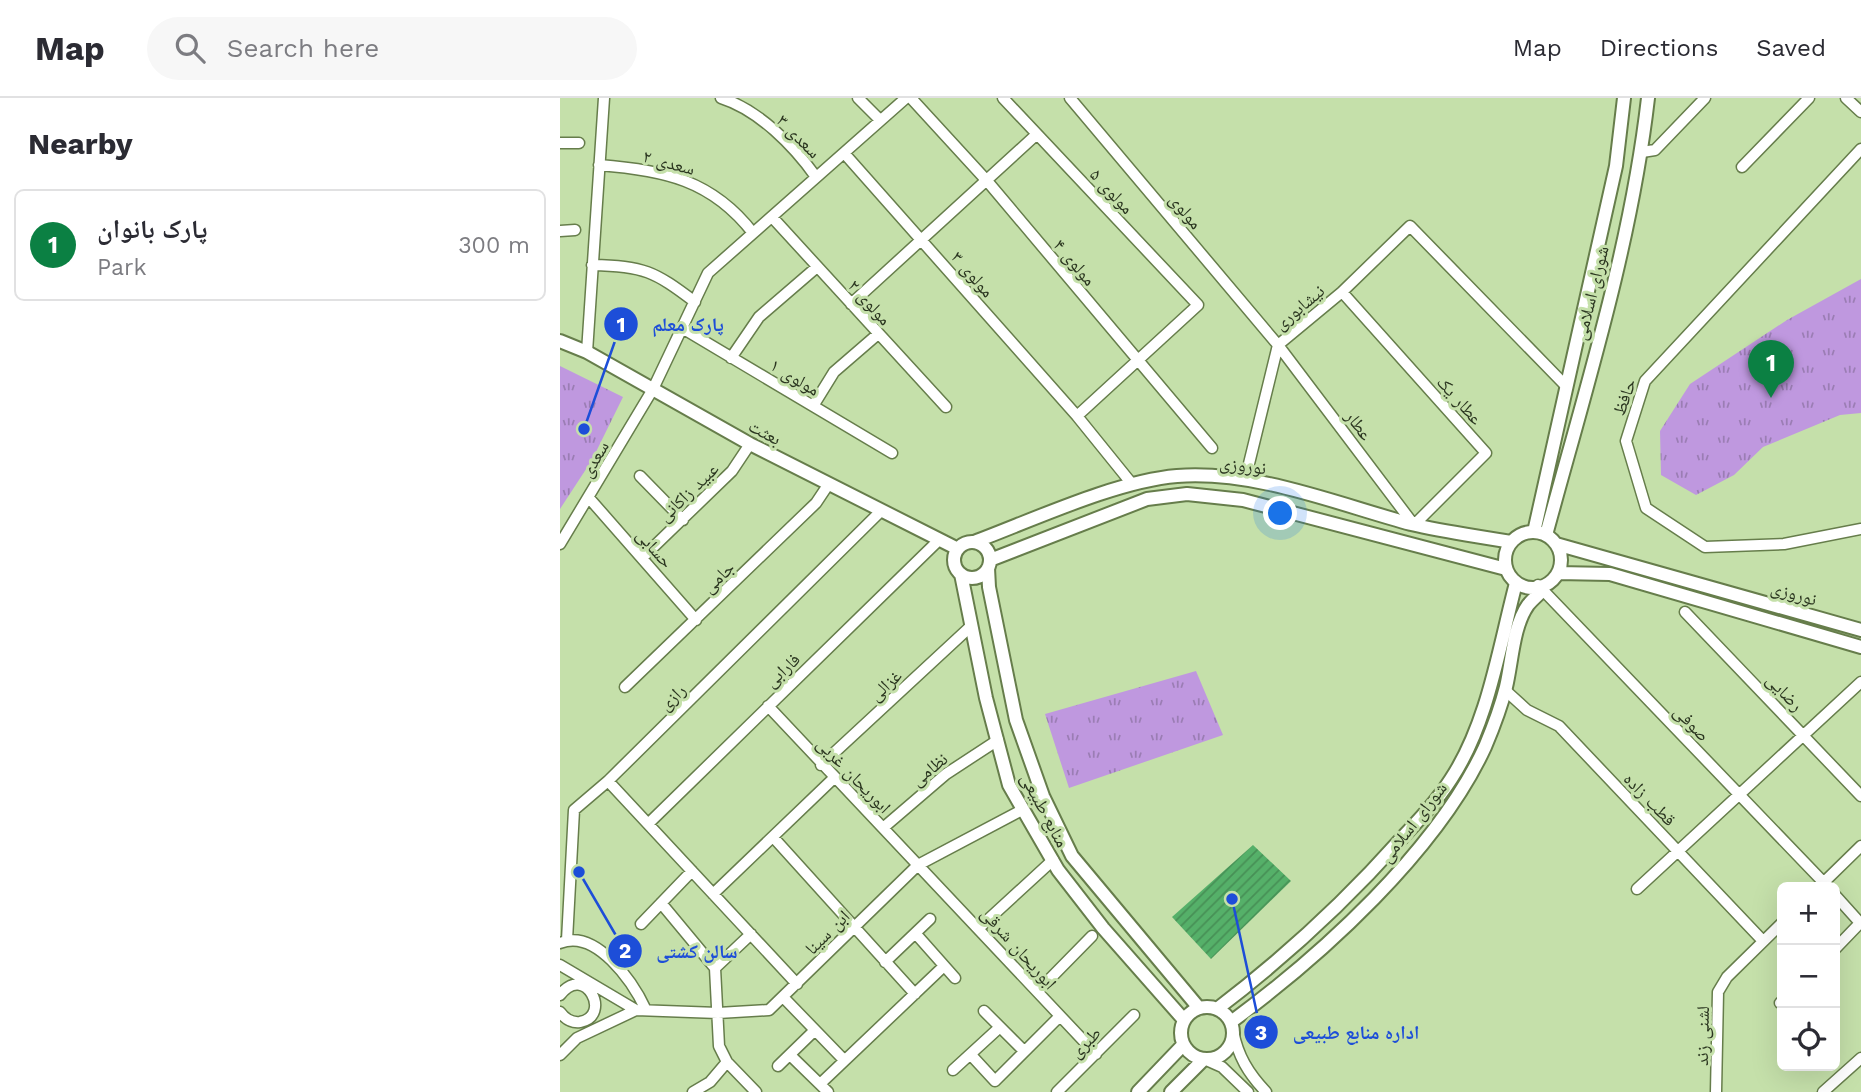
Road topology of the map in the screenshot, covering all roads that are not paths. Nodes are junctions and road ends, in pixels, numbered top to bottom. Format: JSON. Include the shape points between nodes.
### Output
{"nodes":[{"id":1,"x":604,"y":98,"type":"edge"},
{"id":2,"x":721,"y":98,"type":"edge"},
{"id":3,"x":858,"y":98,"type":"edge"},
{"id":4,"x":908,"y":98,"type":"edge"},
{"id":5,"x":1003,"y":98,"type":"edge"},
{"id":6,"x":1070,"y":98,"type":"edge"},
{"id":7,"x":1624,"y":98,"type":"edge"},
{"id":8,"x":1648,"y":98,"type":"edge"},
{"id":9,"x":1705,"y":98,"type":"edge"},
{"id":10,"x":1809,"y":98,"type":"edge"},
{"id":11,"x":1846,"y":98,"type":"edge"},
{"id":12,"x":1861,"y":112,"type":"edge"},
{"id":13,"x":880,"y":120,"type":"junction"},
{"id":14,"x":1037,"y":134,"type":"junction"},
{"id":15,"x":560,"y":143,"type":"edge"},
{"id":16,"x":579,"y":144,"type":"dead end"},
{"id":17,"x":1861,"y":149,"type":"edge"},
{"id":18,"x":1642,"y":152,"type":"junction"},
{"id":19,"x":844,"y":153,"type":"junction"},
{"id":20,"x":599,"y":165,"type":"junction"},
{"id":21,"x":1742,"y":167,"type":"dead end"},
{"id":22,"x":816,"y":177,"type":"junction"},
{"id":23,"x":988,"y":182,"type":"junction"},
{"id":24,"x":772,"y":217,"type":"junction"},
{"id":25,"x":560,"y":230,"type":"edge"},
{"id":26,"x":575,"y":230,"type":"dead end"},
{"id":27,"x":753,"y":233,"type":"junction"},
{"id":28,"x":922,"y":240,"type":"junction"},
{"id":29,"x":593,"y":265,"type":"junction"},
{"id":30,"x":817,"y":267,"type":"junction"},
{"id":31,"x":1342,"y":292,"type":"junction"},
{"id":32,"x":695,"y":302,"type":"junction"},
{"id":33,"x":850,"y":304,"type":"junction"},
{"id":34,"x":682,"y":328,"type":"junction"},
{"id":35,"x":878,"y":334,"type":"junction"},
{"id":36,"x":560,"y":341,"type":"edge"},
{"id":37,"x":1278,"y":345,"type":"junction"},
{"id":38,"x":587,"y":352,"type":"junction"},
{"id":39,"x":732,"y":358,"type":"junction"},
{"id":40,"x":1137,"y":362,"type":"junction"},
{"id":41,"x":1566,"y":386,"type":"junction"},
{"id":42,"x":653,"y":389,"type":"junction"},
{"id":43,"x":813,"y":406,"type":"junction"},
{"id":44,"x":946,"y":407,"type":"dead end"},
{"id":45,"x":1077,"y":416,"type":"junction"},
{"id":46,"x":750,"y":444,"type":"junction"},
{"id":47,"x":1212,"y":448,"type":"dead end"},
{"id":48,"x":892,"y":453,"type":"dead end"},
{"id":49,"x":640,"y":476,"type":"dead end"},
{"id":50,"x":1245,"y":481,"type":"junction"},
{"id":51,"x":1132,"y":484,"type":"junction"},
{"id":52,"x":828,"y":485,"type":"junction"},
{"id":53,"x":589,"y":498,"type":"junction"},
{"id":54,"x":881,"y":511,"type":"junction"},
{"id":55,"x":683,"y":520,"type":"junction"},
{"id":56,"x":1414,"y":524,"type":"junction"},
{"id":57,"x":1861,"y":529,"type":"edge"},
{"id":58,"x":1540,"y":533,"type":"junction"},
{"id":59,"x":939,"y":540,"type":"junction"},
{"id":60,"x":974,"y":542,"type":"junction"},
{"id":61,"x":1511,"y":542,"type":"junction"},
{"id":62,"x":560,"y":544,"type":"edge"},
{"id":63,"x":1556,"y":544,"type":"junction"},
{"id":64,"x":958,"y":549,"type":"junction"},
{"id":65,"x":642,"y":558,"type":"junction"},
{"id":66,"x":989,"y":564,"type":"junction"},
{"id":67,"x":1506,"y":569,"type":"junction"},
{"id":68,"x":1558,"y":573,"type":"junction"},
{"id":69,"x":961,"y":574,"type":"junction"},
{"id":70,"x":1516,"y":583,"type":"junction"},
{"id":71,"x":1540,"y":587,"type":"junction"},
{"id":72,"x":1685,"y":612,"type":"dead end"},
{"id":73,"x":696,"y":620,"type":"junction"},
{"id":74,"x":970,"y":627,"type":"junction"},
{"id":75,"x":1861,"y":630,"type":"edge"},
{"id":76,"x":1861,"y":647,"type":"edge"},
{"id":77,"x":1861,"y":682,"type":"edge"},
{"id":78,"x":625,"y":687,"type":"dead end"},
{"id":79,"x":1505,"y":690,"type":"junction"},
{"id":80,"x":768,"y":706,"type":"junction"},
{"id":81,"x":1804,"y":734,"type":"junction"},
{"id":82,"x":999,"y":740,"type":"junction"},
{"id":83,"x":821,"y":765,"type":"junction"},
{"id":84,"x":835,"y":778,"type":"junction"},
{"id":85,"x":608,"y":781,"type":"junction"},
{"id":86,"x":1738,"y":793,"type":"junction"},
{"id":87,"x":1861,"y":796,"type":"edge"},
{"id":88,"x":1022,"y":810,"type":"junction"},
{"id":89,"x":648,"y":824,"type":"junction"},
{"id":90,"x":883,"y":828,"type":"junction"},
{"id":91,"x":773,"y":837,"type":"junction"},
{"id":92,"x":1861,"y":846,"type":"edge"},
{"id":93,"x":1678,"y":850,"type":"junction"},
{"id":94,"x":1053,"y":860,"type":"junction"},
{"id":95,"x":918,"y":865,"type":"junction"},
{"id":96,"x":692,"y":871,"type":"junction"},
{"id":97,"x":1819,"y":882,"type":"edge"},
{"id":98,"x":1827,"y":882,"type":"edge"},
{"id":99,"x":1637,"y":889,"type":"dead end"},
{"id":100,"x":713,"y":894,"type":"junction"},
{"id":101,"x":1840,"y":901,"type":"edge"},
{"id":102,"x":661,"y":903,"type":"junction"},
{"id":103,"x":930,"y":919,"type":"dead end"},
{"id":104,"x":641,"y":924,"type":"dead end"},
{"id":105,"x":1861,"y":924,"type":"edge"},
{"id":106,"x":854,"y":927,"type":"junction"},
{"id":107,"x":980,"y":927,"type":"junction"},
{"id":108,"x":1777,"y":928,"type":"edge"},
{"id":109,"x":751,"y":934,"type":"junction"},
{"id":110,"x":916,"y":934,"type":"junction"},
{"id":111,"x":1093,"y":936,"type":"dead end"},
{"id":112,"x":564,"y":941,"type":"edge"},
{"id":113,"x":1763,"y":941,"type":"junction"},
{"id":114,"x":1839,"y":945,"type":"edge"},
{"id":115,"x":885,"y":961,"type":"junction"},
{"id":116,"x":560,"y":965,"type":"edge"},
{"id":117,"x":944,"y":966,"type":"junction"},
{"id":118,"x":715,"y":968,"type":"junction"},
{"id":119,"x":955,"y":978,"type":"dead end"},
{"id":120,"x":797,"y":984,"type":"junction"},
{"id":121,"x":589,"y":985,"type":"junction"},
{"id":122,"x":1038,"y":991,"type":"junction"},
{"id":123,"x":915,"y":994,"type":"junction"},
{"id":124,"x":560,"y":995,"type":"edge"},
{"id":125,"x":783,"y":997,"type":"junction"},
{"id":126,"x":1199,"y":1008,"type":"junction"},
{"id":127,"x":1217,"y":1009,"type":"junction"},
{"id":128,"x":641,"y":1010,"type":"junction"},
{"id":129,"x":984,"y":1011,"type":"dead end"},
{"id":130,"x":560,"y":1012,"type":"edge"},
{"id":131,"x":718,"y":1013,"type":"junction"},
{"id":132,"x":1134,"y":1015,"type":"dead end"},
{"id":133,"x":1059,"y":1017,"type":"junction"},
{"id":134,"x":1184,"y":1020,"type":"junction"},
{"id":135,"x":589,"y":1024,"type":"junction"},
{"id":136,"x":1000,"y":1027,"type":"junction"},
{"id":137,"x":1232,"y":1027,"type":"junction"},
{"id":138,"x":814,"y":1031,"type":"junction"},
{"id":139,"x":1183,"y":1045,"type":"junction"},
{"id":140,"x":1024,"y":1051,"type":"junction"},
{"id":141,"x":1096,"y":1054,"type":"junction"},
{"id":142,"x":560,"y":1055,"type":"edge"},
{"id":143,"x":790,"y":1055,"type":"junction"},
{"id":144,"x":971,"y":1055,"type":"junction"},
{"id":145,"x":1861,"y":1058,"type":"edge"},
{"id":146,"x":1204,"y":1059,"type":"junction"},
{"id":147,"x":844,"y":1060,"type":"junction"},
{"id":148,"x":727,"y":1062,"type":"junction"},
{"id":149,"x":778,"y":1066,"type":"dead end"},
{"id":150,"x":953,"y":1070,"type":"dead end"},
{"id":151,"x":820,"y":1084,"type":"junction"},
{"id":152,"x":693,"y":1092,"type":"edge"},
{"id":153,"x":756,"y":1092,"type":"edge"},
{"id":154,"x":828,"y":1092,"type":"edge"},
{"id":155,"x":1057,"y":1092,"type":"edge"},
{"id":156,"x":1138,"y":1092,"type":"edge"},
{"id":157,"x":1171,"y":1092,"type":"edge"},
{"id":158,"x":1248,"y":1092,"type":"edge"},
{"id":159,"x":1266,"y":1092,"type":"edge"},
{"id":160,"x":1716,"y":1092,"type":"edge"},
{"id":161,"x":1823,"y":1092,"type":"edge"}],
"edges":[{"from":1,"to":20,"type":"street"},
{"from":2,"to":22,"type":"street","name":"سعدی ۳","via":[[770,128],[801,155]]},
{"from":3,"to":13,"type":"street"},
{"from":4,"to":13,"type":"street","name":"سعدی"},
{"from":4,"to":23,"type":"street","name":"مولوی ۴"},
{"from":5,"to":14,"type":"street","name":"مولوی ۵"},
{"from":6,"to":37,"type":"street","name":"مولوی"},
{"from":7,"to":41,"type":"street","name":"شورای اسلامی","via":[[1616,166]]},
{"from":8,"to":18,"type":"street","name":"شورای اسلامی"},
{"from":9,"to":18,"type":"street","via":[[1655,150]]},
{"from":10,"to":21,"type":"street"},
{"from":11,"to":12,"type":"street"},
{"from":13,"to":19,"type":"street","name":"سعدی"},
{"from":14,"to":23,"type":"street"},
{"from":14,"to":40,"type":"street","name":"مولوی ۵","via":[[1198,305]]},
{"from":15,"to":16,"type":"street"},
{"from":17,"to":57,"type":"street","name":"حافظ","via":[[1645,381],[1626,441],[1646,508],[1705,547],[1784,544]]},
{"from":18,"to":58,"type":"street","name":"شورای اسلامی","via":[[1607,309]]},
{"from":19,"to":22,"type":"street","name":"سعدی"},
{"from":19,"to":28,"type":"street","name":"مولوی ۳"},
{"from":20,"to":27,"type":"street","name":"سعدی ۲","via":[[637,168],[713,192],[736,210]]},
{"from":20,"to":29,"type":"street"},
{"from":22,"to":24,"type":"street","name":"سعدی"},
{"from":23,"to":28,"type":"street"},
{"from":23,"to":40,"type":"street","name":"مولوی ۴"},
{"from":24,"to":27,"type":"street","name":"سعدی"},
{"from":24,"to":30,"type":"street","name":"مولوی ۲"},
{"from":25,"to":26,"type":"street"},
{"from":27,"to":32,"type":"street","name":"سعدی","via":[[708,273]]},
{"from":28,"to":33,"type":"street"},
{"from":28,"to":45,"type":"street","name":"مولوی ۳"},
{"from":29,"to":32,"type":"street","via":[[632,266],[658,274]]},
{"from":29,"to":38,"type":"street"},
{"from":30,"to":33,"type":"street","name":"مولوی ۲"},
{"from":30,"to":39,"type":"street","via":[[759,317]]},
{"from":31,"to":37,"type":"street","name":"نیشابوری"},
{"from":31,"to":41,"type":"street","name":"نیشابوری","via":[[1410,226]]},
{"from":31,"to":56,"type":"street","name":"عطار یک","via":[[1486,453]]},
{"from":32,"to":34,"type":"street","name":"سعدی"},
{"from":33,"to":35,"type":"street","name":"مولوی ۲"},
{"from":34,"to":39,"type":"street","name":"مولوی ۱"},
{"from":34,"to":42,"type":"street","name":"سعدی"},
{"from":35,"to":43,"type":"street","via":[[834,372]]},
{"from":35,"to":44,"type":"street","name":"مولوی ۲"},
{"from":36,"to":38,"type":"street","name":"بعثت"},
{"from":37,"to":50,"type":"street","name":"نیشابوری"},
{"from":37,"to":56,"type":"street","name":"عطار"},
{"from":38,"to":42,"type":"street","name":"بعثت"},
{"from":39,"to":43,"type":"street","name":"مولوی ۱"},
{"from":40,"to":45,"type":"street"},
{"from":40,"to":47,"type":"street","name":"مولوی ۴"},
{"from":41,"to":58,"type":"street","name":"شورای اسلامی"},
{"from":42,"to":46,"type":"street","name":"بعثت"},
{"from":42,"to":53,"type":"street","name":"سعدی"},
{"from":43,"to":48,"type":"street","name":"مولوی ۱"},
{"from":45,"to":51,"type":"street","name":"مولوی ۳"},
{"from":46,"to":52,"type":"street","name":"بعثت"},
{"from":46,"to":55,"type":"street","name":"عبید زاکانی","via":[[732,471]]},
{"from":49,"to":55,"type":"street"},
{"from":50,"to":51,"type":"street","name":"نوروزی","via":[[1178,476]]},
{"from":50,"to":56,"type":"street","name":"نوروزی"},
{"from":51,"to":60,"type":"street","name":"نوروزی"},
{"from":52,"to":54,"type":"street","name":"بعثت"},
{"from":52,"to":73,"type":"street","name":"جامی","via":[[816,503]]},
{"from":53,"to":62,"type":"street","name":"سعدی"},
{"from":53,"to":65,"type":"street","name":"حسابی"},
{"from":54,"to":59,"type":"street","name":"بعثت"},
{"from":54,"to":85,"type":"street","name":"رازی"},
{"from":55,"to":65,"type":"street","name":"عبید زاکانی"},
{"from":56,"to":61,"type":"street","name":"نوروزی"},
{"from":58,"to":61,"type":"street"},
{"from":58,"to":63,"type":"street"},
{"from":59,"to":64,"type":"street","name":"بعثت"},
{"from":59,"to":80,"type":"street","name":"فارابی"},
{"from":60,"to":64,"type":"street"},
{"from":60,"to":66,"type":"street","via":[[982,545]]},
{"from":61,"to":67,"type":"street"},
{"from":63,"to":68,"type":"street","via":[[1562,558]]},
{"from":63,"to":75,"type":"street","name":"نوروزی"},
{"from":64,"to":69,"type":"street","via":[[954,562]]},
{"from":65,"to":73,"type":"street","name":"حسابی"},
{"from":66,"to":67,"type":"street","name":"نوروزی","via":[[1147,499],[1187,494],[1243,500]]},
{"from":66,"to":69,"type":"street","via":[[976,577]]},
{"from":66,"to":126,"type":"street","name":"منابع طبیعی","via":[[996,627],[1016,720],[1043,796],[1072,856]]},
{"from":67,"to":70,"type":"street"},
{"from":68,"to":71,"type":"street"},
{"from":68,"to":76,"type":"street","name":"نوروزی","via":[[1610,574]]},
{"from":69,"to":74,"type":"street","name":"منابع طبیعی"},
{"from":70,"to":71,"type":"street"},
{"from":70,"to":127,"type":"street","name":"شورای اسلامی","via":[[1475,730],[1452,779],[1328,918]]},
{"from":71,"to":79,"type":"street","name":"شورای اسلامی","via":[[1527,607]]},
{"from":71,"to":86,"type":"street","name":"صوفی"},
{"from":72,"to":81,"type":"street","name":"رضایی"},
{"from":73,"to":78,"type":"street","name":"جامی"},
{"from":74,"to":82,"type":"street","name":"منابع طبیعی"},
{"from":74,"to":83,"type":"street","name":"غزالی"},
{"from":77,"to":81,"type":"street"},
{"from":79,"to":93,"type":"street","name":"قطب زاده","via":[[1533,714],[1559,726]]},
{"from":79,"to":137,"type":"street","name":"شورای اسلامی","via":[[1485,746],[1448,810],[1398,871],[1335,936]]},
{"from":80,"to":83,"type":"street","name":"ابوریحان غربی"},
{"from":80,"to":89,"type":"street","name":"فارابی"},
{"from":81,"to":86,"type":"street"},
{"from":81,"to":87,"type":"street","name":"رضایی"},
{"from":82,"to":88,"type":"street","name":"منابع طبیعی","via":[[1009,785]]},
{"from":82,"to":90,"type":"street","name":"نظامی","via":[[946,774]]},
{"from":83,"to":84,"type":"street","name":"ابوریحان غربی"},
{"from":84,"to":90,"type":"street","name":"ابوریحان غربی"},
{"from":84,"to":91,"type":"street"},
{"from":85,"to":89,"type":"street"},
{"from":85,"to":112,"type":"street","name":"رازی","via":[[574,810]]},
{"from":86,"to":93,"type":"street"},
{"from":86,"to":97,"type":"street","name":"صوفی"},
{"from":88,"to":94,"type":"street","name":"منابع طبیعی"},
{"from":88,"to":95,"type":"street","name":"ابن سینا"},
{"from":89,"to":96,"type":"street"},
{"from":90,"to":95,"type":"street","name":"ابوریحان غربی"},
{"from":91,"to":100,"type":"street"},
{"from":91,"to":106,"type":"street"},
{"from":92,"to":98,"type":"street"},
{"from":93,"to":99,"type":"street"},
{"from":93,"to":113,"type":"street","name":"قطب زاده"},
{"from":94,"to":107,"type":"street"},
{"from":94,"to":134,"type":"street","name":"منابع طبیعی","via":[[1103,928]]},
{"from":95,"to":106,"type":"street","name":"ابن سینا"},
{"from":95,"to":107,"type":"street","name":"ابوریحان شرقی"},
{"from":96,"to":100,"type":"street"},
{"from":96,"to":102,"type":"street"},
{"from":100,"to":109,"type":"street"},
{"from":101,"to":105,"type":"street"},
{"from":102,"to":104,"type":"street"},
{"from":102,"to":118,"type":"street"},
{"from":103,"to":110,"type":"street"},
{"from":105,"to":114,"type":"street"},
{"from":106,"to":115,"type":"street"},
{"from":106,"to":120,"type":"street","name":"ابن سینا"},
{"from":107,"to":122,"type":"street","name":"ابوریحان شرقی"},
{"from":108,"to":113,"type":"street","name":"لشنی زند"},
{"from":109,"to":118,"type":"street"},
{"from":109,"to":120,"type":"street"},
{"from":110,"to":115,"type":"street"},
{"from":110,"to":117,"type":"street"},
{"from":111,"to":122,"type":"street"},
{"from":112,"to":128,"type":"street","via":[[594,944],[636,989]]},
{"from":113,"to":160,"type":"street","name":"لشنی زند","via":[[1718,992]]},
{"from":115,"to":123,"type":"street"},
{"from":116,"to":121,"type":"street"},
{"from":117,"to":119,"type":"street"},
{"from":117,"to":123,"type":"street"},
{"from":118,"to":131,"type":"street"},
{"from":120,"to":125,"type":"street","name":"ابن سینا"},
{"from":121,"to":124,"type":"street","via":[[569,986]]},
{"from":121,"to":128,"type":"street"},
{"from":121,"to":135,"type":"street","via":[[595,1004]]},
{"from":122,"to":133,"type":"street","name":"ابوریحان شرقی"},
{"from":123,"to":147,"type":"street"},
{"from":125,"to":131,"type":"street","name":"ابن سینا","via":[[769,1010]]},
{"from":125,"to":138,"type":"street"},
{"from":126,"to":127,"type":"street"},
{"from":126,"to":134,"type":"street"},
{"from":127,"to":137,"type":"street"},
{"from":128,"to":131,"type":"street","name":"ابن سینا"},
{"from":128,"to":135,"type":"street"},
{"from":129,"to":136,"type":"street"},
{"from":130,"to":135,"type":"street","via":[[568,1021]]},
{"from":131,"to":148,"type":"street","via":[[719,1046]]},
{"from":132,"to":141,"type":"street","name":"طبری"},
{"from":133,"to":140,"type":"street"},
{"from":133,"to":141,"type":"street","name":"ابوریحان شرقی"},
{"from":134,"to":139,"type":"street"},
{"from":135,"to":142,"type":"street"},
{"from":136,"to":140,"type":"street"},
{"from":136,"to":144,"type":"street"},
{"from":137,"to":146,"type":"street","via":[[1232,1040],[1221,1055]]},
{"from":137,"to":159,"type":"street","via":[[1237,1052]]},
{"from":138,"to":143,"type":"street"},
{"from":138,"to":147,"type":"street"},
{"from":139,"to":146,"type":"street"},
{"from":139,"to":156,"type":"street"},
{"from":140,"to":144,"type":"street","via":[[995,1081]]},
{"from":141,"to":155,"type":"street","name":"طبری"},
{"from":143,"to":149,"type":"street"},
{"from":143,"to":151,"type":"street"},
{"from":144,"to":150,"type":"street"},
{"from":145,"to":161,"type":"street"},
{"from":146,"to":157,"type":"street"},
{"from":146,"to":158,"type":"street","via":[[1222,1067]]},
{"from":147,"to":151,"type":"street"},
{"from":148,"to":152,"type":"street","via":[[710,1082]]},
{"from":148,"to":153,"type":"street"},
{"from":151,"to":154,"type":"street"}]}
